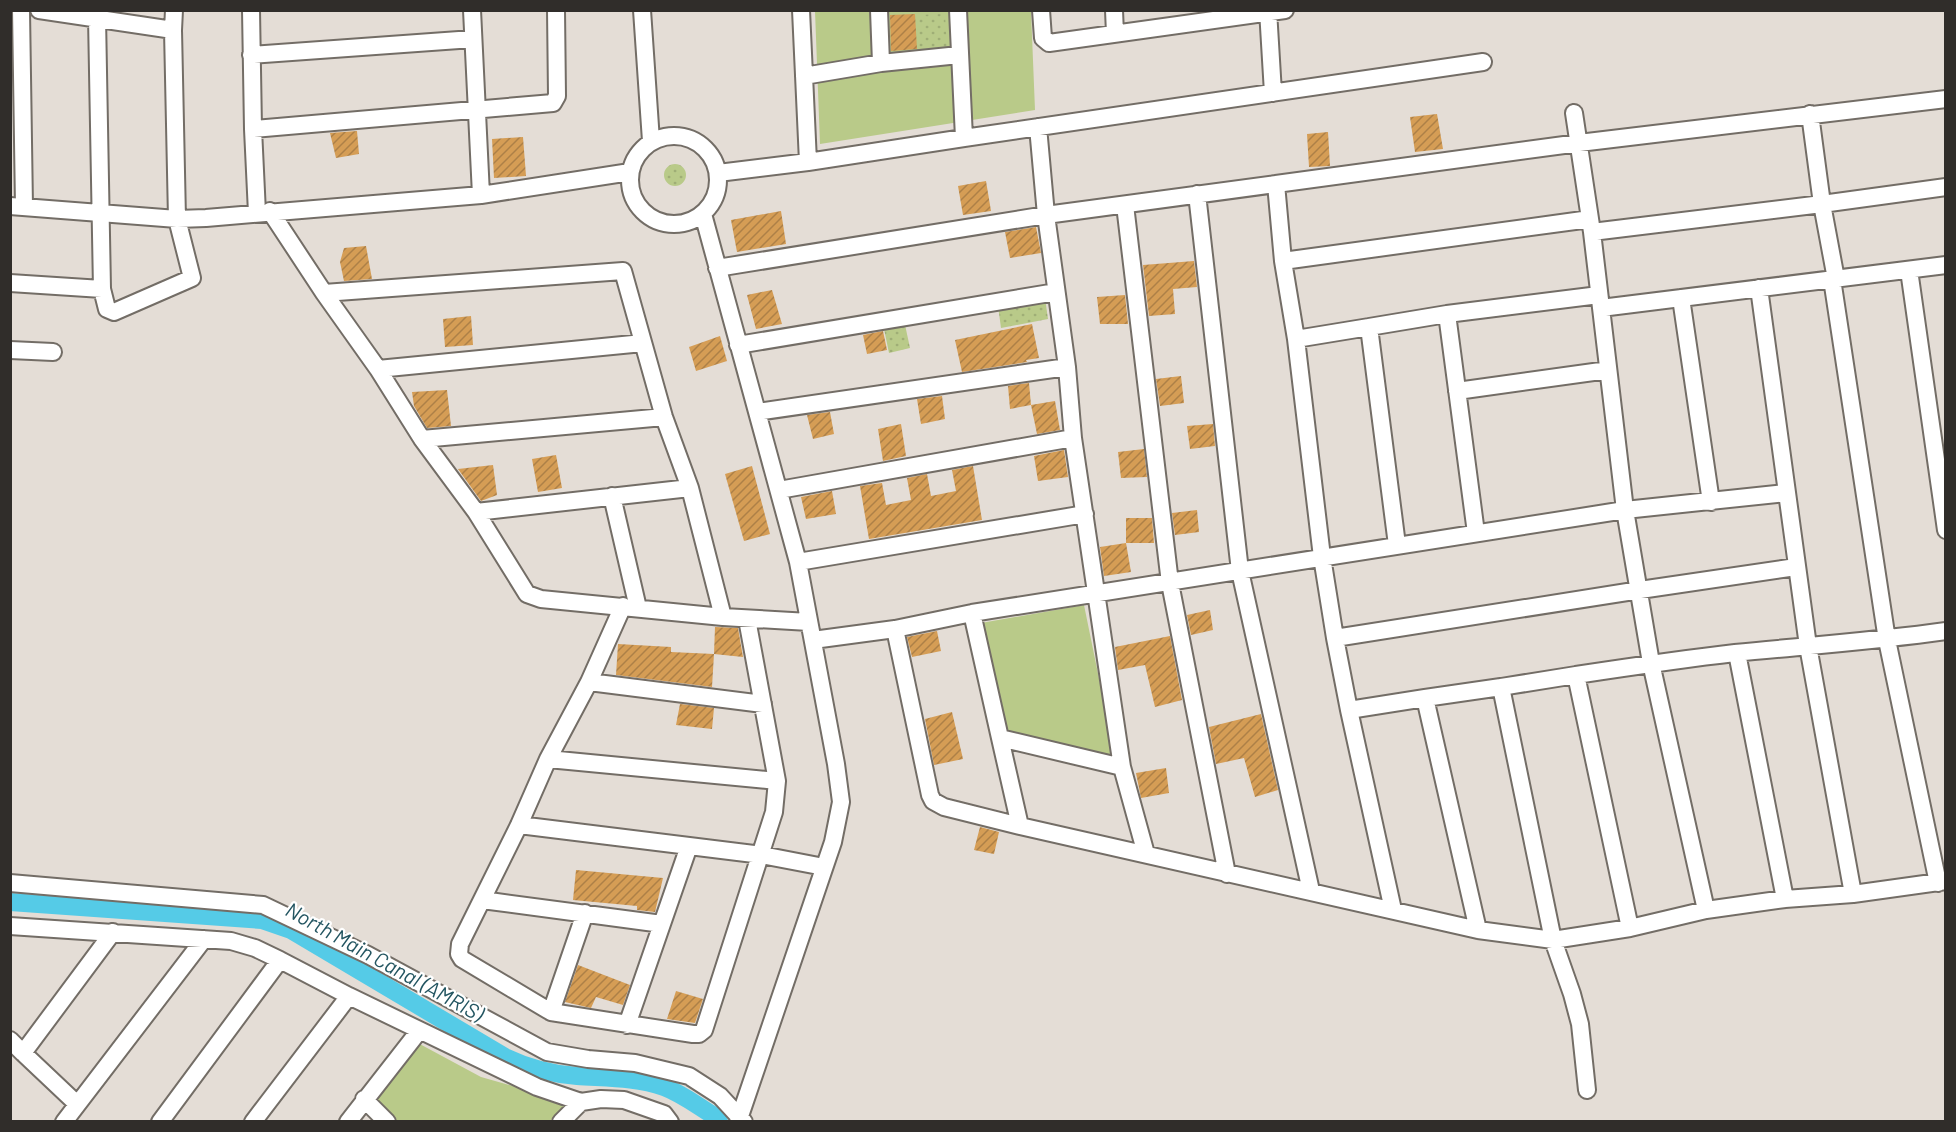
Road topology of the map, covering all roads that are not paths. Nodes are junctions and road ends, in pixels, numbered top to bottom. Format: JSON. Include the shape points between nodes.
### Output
{"nodes":[{"id":1,"x":21,"y":10,"type":"edge"},
{"id":2,"x":39,"y":10,"type":"edge"},
{"id":3,"x":174,"y":10,"type":"edge"},
{"id":4,"x":251,"y":10,"type":"edge"},
{"id":5,"x":472,"y":10,"type":"edge"},
{"id":6,"x":556,"y":10,"type":"edge"},
{"id":7,"x":642,"y":10,"type":"edge"},
{"id":8,"x":801,"y":10,"type":"edge"},
{"id":9,"x":879,"y":10,"type":"edge"},
{"id":10,"x":958,"y":10,"type":"edge"},
{"id":11,"x":1041,"y":10,"type":"edge"},
{"id":12,"x":1114,"y":10,"type":"edge"},
{"id":13,"x":1285,"y":10,"type":"edge"},
{"id":14,"x":1268,"y":12,"type":"edge"},
{"id":15,"x":96,"y":17,"type":"junction"},
{"id":16,"x":1192,"y":17,"type":"edge"},
{"id":17,"x":173,"y":30,"type":"junction"},
{"id":18,"x":1115,"y":34,"type":"junction"},
{"id":19,"x":473,"y":39,"type":"junction"},
{"id":20,"x":251,"y":55,"type":"junction"},
{"id":21,"x":959,"y":55,"type":"junction"},
{"id":22,"x":1483,"y":62,"type":"dead end"},
{"id":23,"x":881,"y":63,"type":"junction"},
{"id":24,"x":804,"y":76,"type":"junction"},
{"id":25,"x":1273,"y":93,"type":"junction"},
{"id":26,"x":1946,"y":99,"type":"edge"},
{"id":27,"x":476,"y":111,"type":"junction"},
{"id":28,"x":1574,"y":113,"type":"dead end"},
{"id":29,"x":1810,"y":114,"type":"junction"},
{"id":30,"x":1038,"y":127,"type":"junction"},
{"id":31,"x":253,"y":129,"type":"junction"},
{"id":32,"x":964,"y":138,"type":"junction"},
{"id":33,"x":651,"y":141,"type":"junction"},
{"id":34,"x":1579,"y":143,"type":"junction"},
{"id":35,"x":808,"y":162,"type":"junction"},
{"id":36,"x":630,"y":172,"type":"junction"},
{"id":37,"x":718,"y":173,"type":"junction"},
{"id":38,"x":1276,"y":184,"type":"junction"},
{"id":39,"x":1946,"y":187,"type":"edge"},
{"id":40,"x":1197,"y":194,"type":"junction"},
{"id":41,"x":481,"y":195,"type":"junction"},
{"id":42,"x":1822,"y":204,"type":"junction"},
{"id":43,"x":1125,"y":205,"type":"junction"},
{"id":44,"x":17,"y":206,"type":"edge"},
{"id":45,"x":264,"y":212,"type":"junction"},
{"id":46,"x":100,"y":213,"type":"junction"},
{"id":47,"x":703,"y":214,"type":"junction"},
{"id":48,"x":1046,"y":215,"type":"junction"},
{"id":49,"x":177,"y":219,"type":"junction"},
{"id":50,"x":1591,"y":225,"type":"junction"},
{"id":51,"x":1283,"y":261,"type":"junction"},
{"id":52,"x":1946,"y":265,"type":"edge"},
{"id":53,"x":717,"y":268,"type":"junction"},
{"id":54,"x":1909,"y":270,"type":"junction"},
{"id":55,"x":1834,"y":279,"type":"junction"},
{"id":56,"x":10,"y":283,"type":"edge"},
{"id":57,"x":1759,"y":288,"type":"junction"},
{"id":58,"x":102,"y":289,"type":"junction"},
{"id":59,"x":1056,"y":292,"type":"junction"},
{"id":60,"x":324,"y":293,"type":"junction"},
{"id":61,"x":1682,"y":298,"type":"junction"},
{"id":62,"x":1600,"y":301,"type":"junction"},
{"id":63,"x":1447,"y":314,"type":"junction"},
{"id":64,"x":1369,"y":327,"type":"junction"},
{"id":65,"x":1296,"y":339,"type":"junction"},
{"id":66,"x":643,"y":344,"type":"junction"},
{"id":67,"x":738,"y":345,"type":"junction"},
{"id":68,"x":10,"y":350,"type":"edge"},
{"id":69,"x":53,"y":352,"type":"dead end"},
{"id":70,"x":1067,"y":367,"type":"junction"},
{"id":71,"x":378,"y":369,"type":"junction"},
{"id":72,"x":1608,"y":370,"type":"junction"},
{"id":73,"x":1457,"y":391,"type":"junction"},
{"id":74,"x":757,"y":411,"type":"junction"},
{"id":75,"x":664,"y":417,"type":"junction"},
{"id":76,"x":1073,"y":438,"type":"junction"},
{"id":77,"x":422,"y":440,"type":"junction"},
{"id":78,"x":690,"y":488,"type":"junction"},
{"id":79,"x":779,"y":490,"type":"junction"},
{"id":80,"x":1786,"y":493,"type":"junction"},
{"id":81,"x":612,"y":496,"type":"junction"},
{"id":82,"x":1711,"y":502,"type":"junction"},
{"id":83,"x":1625,"y":510,"type":"junction"},
{"id":84,"x":476,"y":512,"type":"junction"},
{"id":85,"x":1085,"y":514,"type":"junction"},
{"id":86,"x":1946,"y":530,"type":"edge"},
{"id":87,"x":1476,"y":533,"type":"junction"},
{"id":88,"x":1397,"y":545,"type":"junction"},
{"id":89,"x":1322,"y":556,"type":"junction"},
{"id":90,"x":798,"y":562,"type":"junction"},
{"id":91,"x":1796,"y":567,"type":"junction"},
{"id":92,"x":1240,"y":571,"type":"junction"},
{"id":93,"x":1170,"y":583,"type":"junction"},
{"id":94,"x":1640,"y":590,"type":"junction"},
{"id":95,"x":1096,"y":594,"type":"junction"},
{"id":96,"x":631,"y":607,"type":"junction"},
{"id":97,"x":972,"y":613,"type":"junction"},
{"id":98,"x":723,"y":617,"type":"junction"},
{"id":99,"x":747,"y":619,"type":"junction"},
{"id":100,"x":809,"y":622,"type":"junction"},
{"id":101,"x":895,"y":629,"type":"junction"},
{"id":102,"x":1946,"y":631,"type":"edge"},
{"id":103,"x":1335,"y":638,"type":"junction"},
{"id":104,"x":813,"y":640,"type":"junction"},
{"id":105,"x":1887,"y":640,"type":"junction"},
{"id":106,"x":1808,"y":646,"type":"junction"},
{"id":107,"x":1737,"y":653,"type":"junction"},
{"id":108,"x":1651,"y":663,"type":"junction"},
{"id":109,"x":1576,"y":675,"type":"junction"},
{"id":110,"x":589,"y":682,"type":"junction"},
{"id":111,"x":1501,"y":687,"type":"junction"},
{"id":112,"x":1425,"y":699,"type":"junction"},
{"id":113,"x":763,"y":704,"type":"junction"},
{"id":114,"x":1349,"y":710,"type":"junction"},
{"id":115,"x":1000,"y":738,"type":"junction"},
{"id":116,"x":549,"y":759,"type":"junction"},
{"id":117,"x":1122,"y":767,"type":"junction"},
{"id":118,"x":777,"y":781,"type":"junction"},
{"id":119,"x":519,"y":825,"type":"junction"},
{"id":120,"x":1020,"y":826,"type":"junction"},
{"id":121,"x":688,"y":846,"type":"junction"},
{"id":122,"x":1146,"y":854,"type":"junction"},
{"id":123,"x":762,"y":855,"type":"junction"},
{"id":124,"x":824,"y":867,"type":"junction"},
{"id":125,"x":1227,"y":874,"type":"junction"},
{"id":126,"x":1942,"y":882,"type":"edge"},
{"id":127,"x":10,"y":883,"type":"edge"},
{"id":128,"x":1311,"y":891,"type":"junction"},
{"id":129,"x":1853,"y":894,"type":"junction"},
{"id":130,"x":1785,"y":899,"type":"junction"},
{"id":131,"x":482,"y":900,"type":"junction"},
{"id":132,"x":1394,"y":910,"type":"junction"},
{"id":133,"x":1706,"y":910,"type":"junction"},
{"id":134,"x":585,"y":913,"type":"junction"},
{"id":135,"x":662,"y":924,"type":"junction"},
{"id":136,"x":10,"y":926,"type":"edge"},
{"id":137,"x":1630,"y":928,"type":"junction"},
{"id":138,"x":1479,"y":930,"type":"junction"},
{"id":139,"x":114,"y":932,"type":"junction"},
{"id":140,"x":204,"y":939,"type":"junction"},
{"id":141,"x":1553,"y":940,"type":"junction"},
{"id":142,"x":280,"y":960,"type":"junction"},
{"id":143,"x":349,"y":996,"type":"junction"},
{"id":144,"x":551,"y":1012,"type":"junction"},
{"id":145,"x":627,"y":1025,"type":"junction"},
{"id":146,"x":419,"y":1031,"type":"junction"},
{"id":147,"x":10,"y":1040,"type":"edge"},
{"id":148,"x":23,"y":1053,"type":"junction"},
{"id":149,"x":1587,"y":1090,"type":"dead end"},
{"id":150,"x":364,"y":1099,"type":"junction"},
{"id":151,"x":581,"y":1102,"type":"junction"},
{"id":152,"x":77,"y":1104,"type":"junction"},
{"id":153,"x":740,"y":1120,"type":"edge"},
{"id":154,"x":64,"y":1122,"type":"edge"},
{"id":155,"x":160,"y":1122,"type":"edge"},
{"id":156,"x":252,"y":1122,"type":"edge"},
{"id":157,"x":348,"y":1122,"type":"edge"},
{"id":158,"x":387,"y":1122,"type":"edge"},
{"id":159,"x":561,"y":1122,"type":"edge"},
{"id":160,"x":670,"y":1122,"type":"edge"}],
"edges":[{"from":1,"to":44,"type":"street"},
{"from":2,"to":15,"type":"street"},
{"from":3,"to":17,"type":"street"},
{"from":4,"to":20,"type":"street"},
{"from":5,"to":19,"type":"street"},
{"from":6,"to":27,"type":"street","via":[[556,100]]},
{"from":7,"to":33,"type":"street"},
{"from":8,"to":24,"type":"street"},
{"from":9,"to":23,"type":"street"},
{"from":10,"to":21,"type":"street"},
{"from":11,"to":18,"type":"street","via":[[1043,38],[1049,43]]},
{"from":12,"to":18,"type":"street"},
{"from":13,"to":14,"type":"street"},
{"from":14,"to":16,"type":"street"},
{"from":14,"to":25,"type":"street"},
{"from":15,"to":17,"type":"street"},
{"from":15,"to":46,"type":"street"},
{"from":16,"to":18,"type":"street"},
{"from":17,"to":49,"type":"street"},
{"from":19,"to":20,"type":"street"},
{"from":19,"to":27,"type":"street"},
{"from":20,"to":31,"type":"street"},
{"from":21,"to":23,"type":"street"},
{"from":21,"to":32,"type":"street"},
{"from":22,"to":25,"type":"street"},
{"from":23,"to":24,"type":"street"},
{"from":24,"to":35,"type":"street"},
{"from":25,"to":30,"type":"street"},
{"from":26,"to":29,"type":"street"},
{"from":27,"to":31,"type":"street"},
{"from":27,"to":41,"type":"street"},
{"from":28,"to":34,"type":"street"},
{"from":29,"to":34,"type":"street"},
{"from":29,"to":42,"type":"street"},
{"from":30,"to":32,"type":"street"},
{"from":30,"to":48,"type":"street"},
{"from":31,"to":45,"type":"street"},
{"from":32,"to":35,"type":"street"},
{"from":33,"to":36,"type":"street","via":[[639,152]]},
{"from":33,"to":37,"type":"street","via":[[678,135],[690,138],[713,158]]},
{"from":34,"to":38,"type":"street"},
{"from":34,"to":50,"type":"street"},
{"from":35,"to":37,"type":"street"},
{"from":36,"to":41,"type":"street"},
{"from":36,"to":47,"type":"street","via":[[631,192],[647,216],[675,225]]},
{"from":37,"to":47,"type":"street","via":[[716,194]]},
{"from":38,"to":40,"type":"street"},
{"from":38,"to":51,"type":"street"},
{"from":39,"to":42,"type":"street"},
{"from":40,"to":43,"type":"street"},
{"from":40,"to":92,"type":"street"},
{"from":41,"to":45,"type":"street"},
{"from":42,"to":50,"type":"street"},
{"from":42,"to":55,"type":"street"},
{"from":43,"to":48,"type":"street"},
{"from":43,"to":93,"type":"street"},
{"from":44,"to":46,"type":"street"},
{"from":45,"to":49,"type":"street"},
{"from":45,"to":60,"type":"street"},
{"from":46,"to":49,"type":"street"},
{"from":46,"to":58,"type":"street"},
{"from":47,"to":53,"type":"street"},
{"from":48,"to":53,"type":"street"},
{"from":48,"to":59,"type":"street"},
{"from":49,"to":58,"type":"street","via":[[192,278],[114,312],[107,309]]},
{"from":50,"to":51,"type":"street"},
{"from":50,"to":62,"type":"street"},
{"from":51,"to":65,"type":"street"},
{"from":52,"to":54,"type":"street"},
{"from":53,"to":67,"type":"street"},
{"from":54,"to":55,"type":"street"},
{"from":54,"to":86,"type":"street"},
{"from":55,"to":57,"type":"street"},
{"from":55,"to":105,"type":"street"},
{"from":56,"to":58,"type":"street"},
{"from":57,"to":61,"type":"street"},
{"from":57,"to":80,"type":"street"},
{"from":59,"to":67,"type":"street"},
{"from":59,"to":70,"type":"street"},
{"from":60,"to":66,"type":"street","via":[[623,271]]},
{"from":60,"to":71,"type":"street"},
{"from":61,"to":62,"type":"street"},
{"from":61,"to":82,"type":"street"},
{"from":62,"to":63,"type":"street"},
{"from":62,"to":72,"type":"street"},
{"from":63,"to":64,"type":"street"},
{"from":63,"to":73,"type":"street"},
{"from":64,"to":65,"type":"street"},
{"from":64,"to":88,"type":"street"},
{"from":65,"to":89,"type":"street"},
{"from":66,"to":71,"type":"street"},
{"from":66,"to":75,"type":"street"},
{"from":67,"to":74,"type":"street"},
{"from":68,"to":69,"type":"street"},
{"from":70,"to":74,"type":"street"},
{"from":70,"to":76,"type":"street"},
{"from":71,"to":77,"type":"street"},
{"from":72,"to":73,"type":"street"},
{"from":72,"to":83,"type":"street"},
{"from":73,"to":87,"type":"street"},
{"from":74,"to":79,"type":"street"},
{"from":75,"to":77,"type":"street"},
{"from":75,"to":78,"type":"street"},
{"from":76,"to":79,"type":"street"},
{"from":76,"to":85,"type":"street"},
{"from":77,"to":84,"type":"street"},
{"from":78,"to":81,"type":"street"},
{"from":78,"to":98,"type":"street"},
{"from":79,"to":90,"type":"street"},
{"from":80,"to":82,"type":"street"},
{"from":80,"to":91,"type":"street"},
{"from":81,"to":84,"type":"street"},
{"from":81,"to":96,"type":"street"},
{"from":82,"to":83,"type":"street"},
{"from":83,"to":87,"type":"street"},
{"from":83,"to":94,"type":"street"},
{"from":84,"to":96,"type":"street","via":[[527,594],[541,599]]},
{"from":85,"to":90,"type":"street"},
{"from":85,"to":95,"type":"street"},
{"from":87,"to":88,"type":"street"},
{"from":88,"to":89,"type":"street"},
{"from":89,"to":92,"type":"street"},
{"from":89,"to":103,"type":"street"},
{"from":90,"to":100,"type":"street"},
{"from":91,"to":94,"type":"street"},
{"from":91,"to":106,"type":"street"},
{"from":92,"to":93,"type":"street"},
{"from":92,"to":128,"type":"street"},
{"from":93,"to":95,"type":"street"},
{"from":93,"to":125,"type":"street"},
{"from":94,"to":103,"type":"street"},
{"from":94,"to":108,"type":"street"},
{"from":95,"to":97,"type":"street"},
{"from":95,"to":117,"type":"street"},
{"from":96,"to":98,"type":"street"},
{"from":96,"to":110,"type":"street"},
{"from":97,"to":101,"type":"street"},
{"from":97,"to":115,"type":"street"},
{"from":98,"to":99,"type":"street"},
{"from":99,"to":100,"type":"street"},
{"from":99,"to":113,"type":"street"},
{"from":100,"to":104,"type":"street"},
{"from":101,"to":104,"type":"street"},
{"from":101,"to":120,"type":"street","via":[[933,801]]},
{"from":102,"to":105,"type":"street"},
{"from":103,"to":114,"type":"street"},
{"from":104,"to":124,"type":"street","via":[[840,802]]},
{"from":105,"to":106,"type":"street"},
{"from":105,"to":126,"type":"street"},
{"from":106,"to":107,"type":"street"},
{"from":106,"to":129,"type":"street"},
{"from":107,"to":108,"type":"street"},
{"from":107,"to":130,"type":"street"},
{"from":108,"to":109,"type":"street"},
{"from":108,"to":133,"type":"street"},
{"from":109,"to":111,"type":"street"},
{"from":109,"to":137,"type":"street"},
{"from":110,"to":113,"type":"street"},
{"from":110,"to":116,"type":"street"},
{"from":111,"to":112,"type":"street"},
{"from":111,"to":141,"type":"street"},
{"from":112,"to":114,"type":"street"},
{"from":112,"to":138,"type":"street"},
{"from":113,"to":118,"type":"street"},
{"from":114,"to":132,"type":"street"},
{"from":115,"to":117,"type":"street"},
{"from":115,"to":120,"type":"street"},
{"from":116,"to":118,"type":"street"},
{"from":116,"to":119,"type":"street"},
{"from":117,"to":122,"type":"street"},
{"from":118,"to":123,"type":"street","via":[[774,812]]},
{"from":119,"to":121,"type":"street"},
{"from":119,"to":131,"type":"street"},
{"from":120,"to":122,"type":"street"},
{"from":121,"to":123,"type":"street"},
{"from":121,"to":135,"type":"street"},
{"from":122,"to":125,"type":"street"},
{"from":123,"to":124,"type":"street"},
{"from":123,"to":145,"type":"street","via":[[704,1030],[693,1034]]},
{"from":124,"to":153,"type":"street"},
{"from":125,"to":128,"type":"street"},
{"from":126,"to":129,"type":"street"},
{"from":127,"to":153,"type":"street","via":[[263,905],[368,955],[547,1052],[635,1063],[689,1076],[720,1096]]},
{"from":128,"to":132,"type":"street"},
{"from":129,"to":130,"type":"street"},
{"from":130,"to":133,"type":"street"},
{"from":131,"to":134,"type":"street"},
{"from":131,"to":144,"type":"street","via":[[460,944],[460,957]]},
{"from":132,"to":138,"type":"street"},
{"from":133,"to":137,"type":"street"},
{"from":134,"to":135,"type":"street"},
{"from":134,"to":144,"type":"street"},
{"from":135,"to":145,"type":"street"},
{"from":136,"to":139,"type":"street"},
{"from":137,"to":141,"type":"street"},
{"from":138,"to":141,"type":"street"},
{"from":139,"to":140,"type":"street"},
{"from":139,"to":148,"type":"street"},
{"from":140,"to":142,"type":"street","via":[[231,941]]},
{"from":140,"to":152,"type":"street"},
{"from":141,"to":149,"type":"street","via":[[1580,1024]]},
{"from":142,"to":143,"type":"street"},
{"from":142,"to":155,"type":"street"},
{"from":143,"to":146,"type":"street"},
{"from":143,"to":156,"type":"street"},
{"from":144,"to":145,"type":"street"},
{"from":146,"to":150,"type":"street"},
{"from":146,"to":151,"type":"street","via":[[537,1087]]},
{"from":147,"to":148,"type":"street"},
{"from":148,"to":152,"type":"street"},
{"from":150,"to":157,"type":"street"},
{"from":150,"to":158,"type":"street"},
{"from":151,"to":159,"type":"street"},
{"from":151,"to":160,"type":"street","via":[[624,1100],[664,1114]]},
{"from":152,"to":154,"type":"street"}]}
